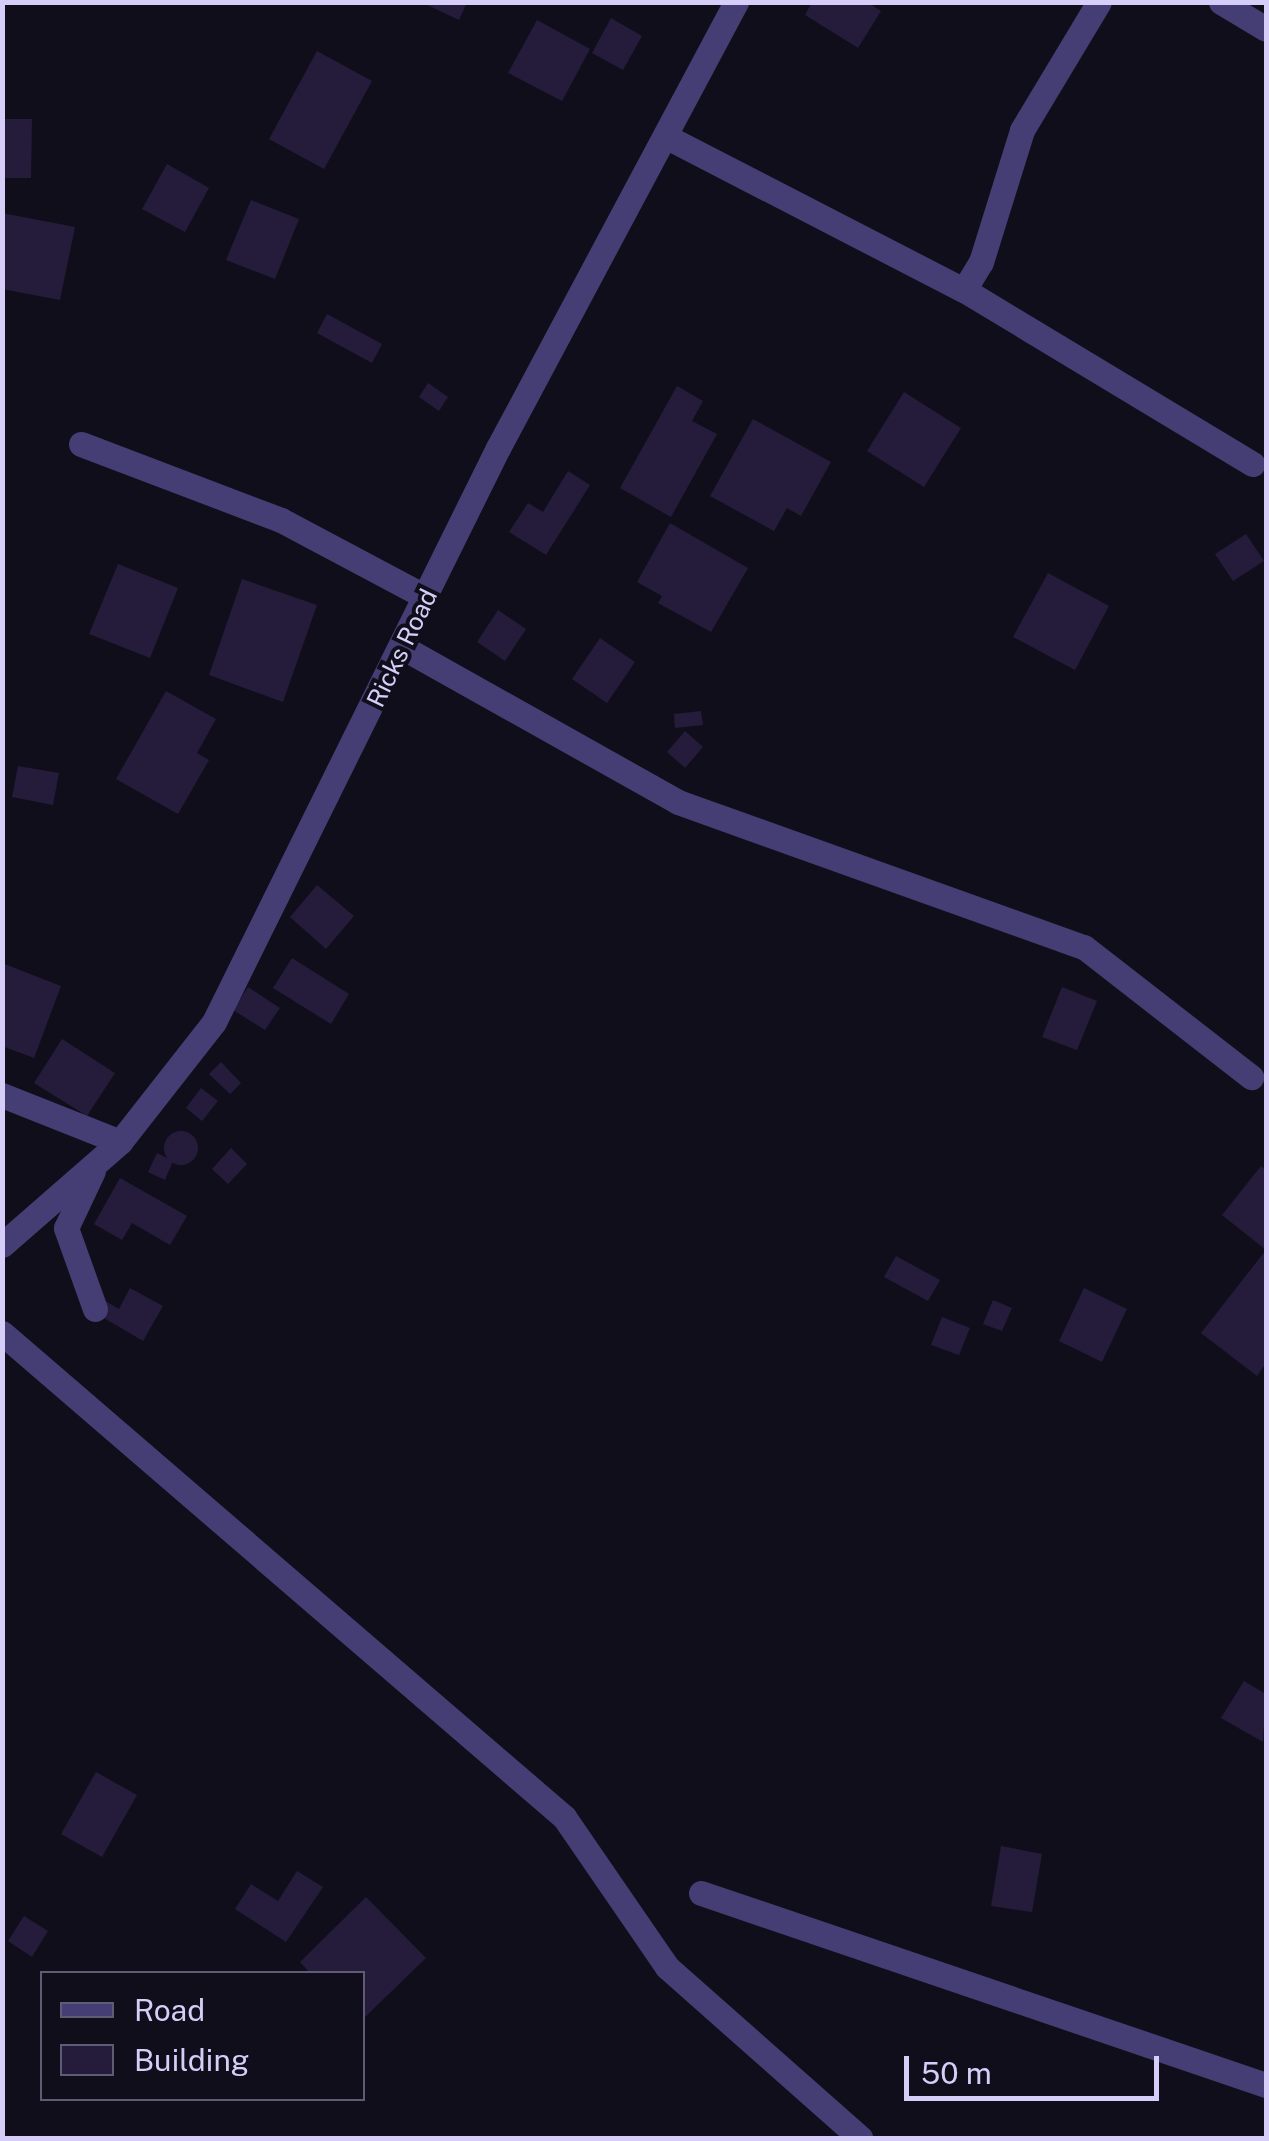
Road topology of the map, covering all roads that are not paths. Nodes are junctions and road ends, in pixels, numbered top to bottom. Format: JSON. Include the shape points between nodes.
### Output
{"nodes":[{"id":1,"x":736,"y":2,"type":"edge"},
{"id":2,"x":1099,"y":2,"type":"edge"},
{"id":3,"x":1221,"y":2,"type":"edge"},
{"id":4,"x":1266,"y":29,"type":"edge"},
{"id":5,"x":665,"y":136,"type":"junction"},
{"id":6,"x":964,"y":290,"type":"junction"},
{"id":7,"x":81,"y":444,"type":"dead end"},
{"id":8,"x":1253,"y":464,"type":"dead end"},
{"id":9,"x":426,"y":596,"type":"junction"},
{"id":10,"x":402,"y":647,"type":"junction"},
{"id":11,"x":1251,"y":1077,"type":"dead end"},
{"id":12,"x":2,"y":1096,"type":"edge"},
{"id":13,"x":120,"y":1142,"type":"junction"},
{"id":14,"x":98,"y":1162,"type":"junction"},
{"id":15,"x":2,"y":1245,"type":"edge"},
{"id":16,"x":95,"y":1309,"type":"dead end"},
{"id":17,"x":2,"y":1333,"type":"edge"},
{"id":18,"x":701,"y":1893,"type":"dead end"},
{"id":19,"x":1266,"y":2085,"type":"edge"},
{"id":20,"x":860,"y":2138,"type":"edge"}],
"edges":[{"from":1,"to":5,"type":"street","name":"Ricks Road"},
{"from":2,"to":6,"type":"street","via":[[1022,130],[980,262]]},
{"from":3,"to":4,"type":"street"},
{"from":5,"to":6,"type":"street"},
{"from":5,"to":9,"type":"street","name":"Ricks Road"},
{"from":6,"to":8,"type":"street"},
{"from":7,"to":9,"type":"street","via":[[281,520]]},
{"from":9,"to":10,"type":"street","name":"Ricks Road"},
{"from":10,"to":11,"type":"street","via":[[678,802],[1084,947]]},
{"from":10,"to":13,"type":"street","name":"Ricks Road","via":[[214,1022]]},
{"from":12,"to":13,"type":"street"},
{"from":13,"to":14,"type":"street","name":"Ricks Road"},
{"from":14,"to":15,"type":"street","name":"Ricks Road"},
{"from":14,"to":16,"type":"street","via":[[66,1228]]},
{"from":17,"to":20,"type":"street","via":[[564,1817],[667,1966]]},
{"from":18,"to":19,"type":"street"}]}
